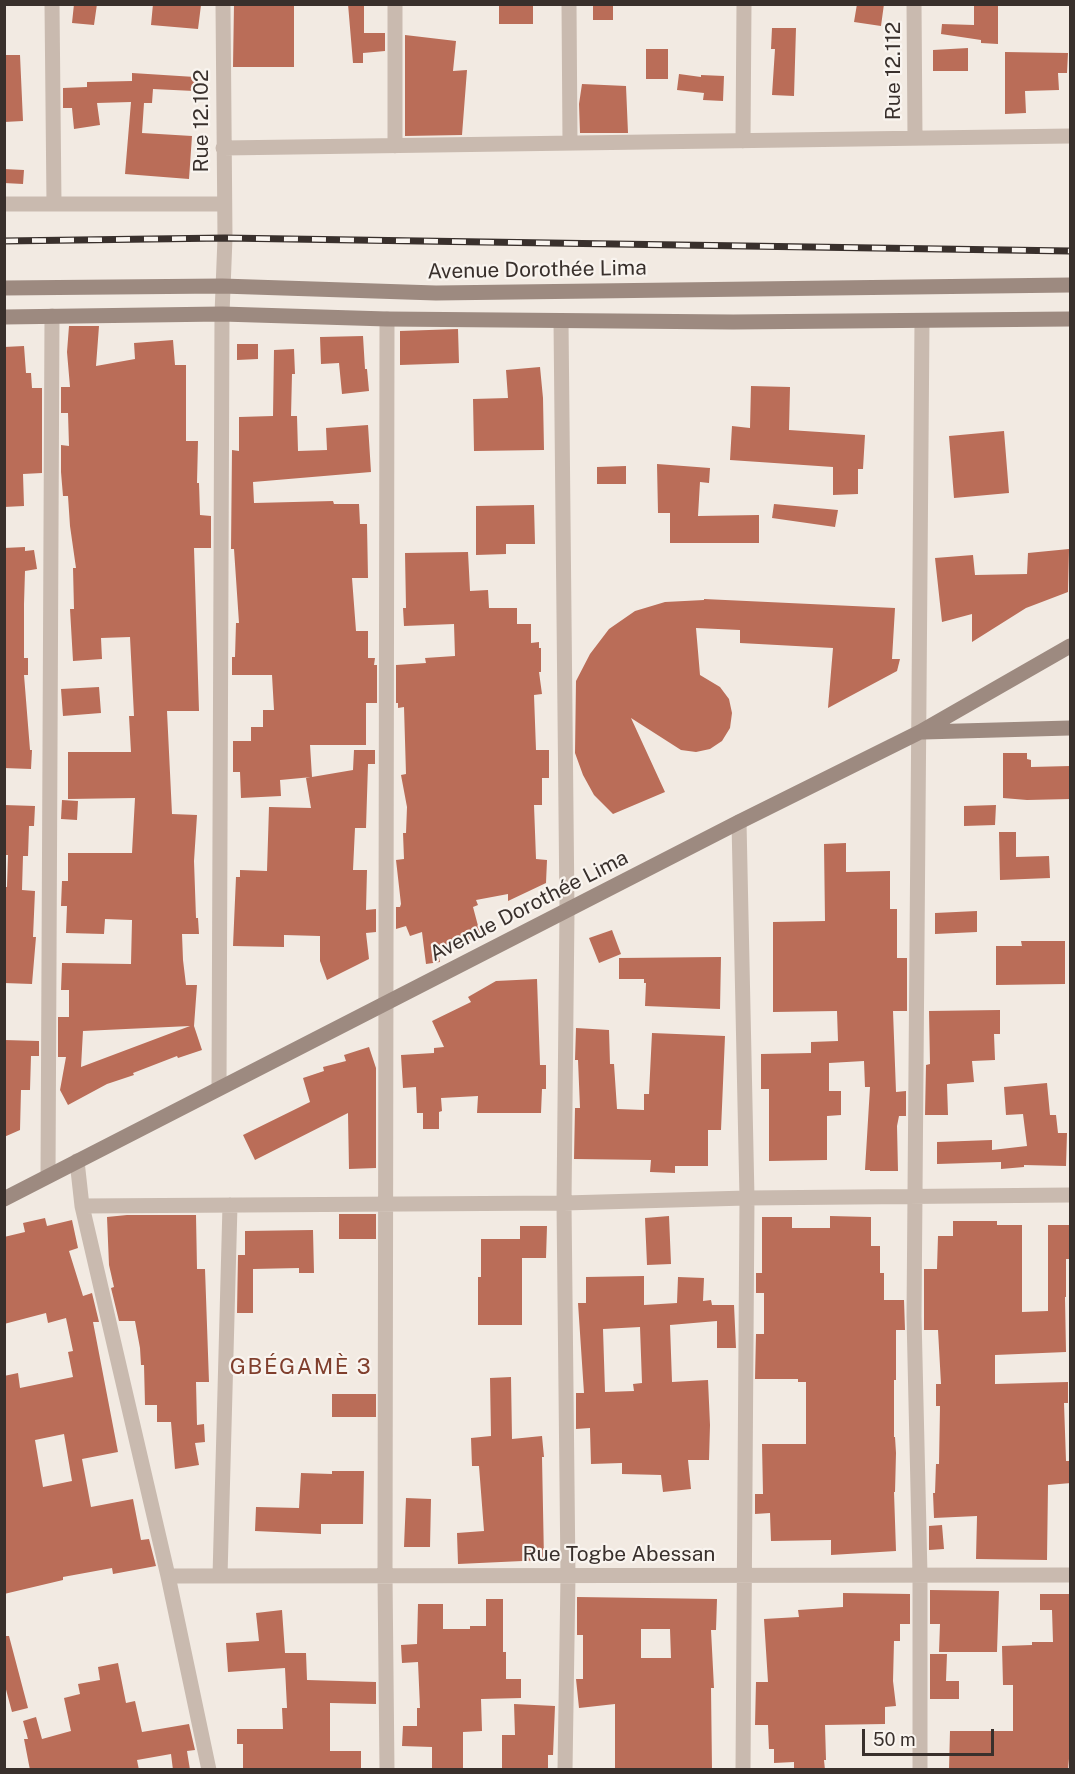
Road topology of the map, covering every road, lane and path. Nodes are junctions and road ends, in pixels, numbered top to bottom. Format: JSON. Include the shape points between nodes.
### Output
{"nodes":[{"id":1,"x":52,"y":4,"type":"edge"},
{"id":2,"x":223,"y":4,"type":"edge"},
{"id":3,"x":395,"y":4,"type":"edge"},
{"id":4,"x":569,"y":4,"type":"edge"},
{"id":5,"x":744,"y":4,"type":"edge"},
{"id":6,"x":914,"y":4,"type":"edge"},
{"id":7,"x":1071,"y":136,"type":"edge"},
{"id":8,"x":915,"y":138,"type":"junction"},
{"id":9,"x":743,"y":141,"type":"junction"},
{"id":10,"x":570,"y":143,"type":"junction"},
{"id":11,"x":395,"y":146,"type":"junction"},
{"id":12,"x":223,"y":148,"type":"junction"},
{"id":13,"x":4,"y":204,"type":"edge"},
{"id":14,"x":54,"y":204,"type":"junction"},
{"id":15,"x":223,"y":204,"type":"junction"},
{"id":16,"x":1071,"y":285,"type":"edge"},
{"id":17,"x":222,"y":286,"type":"junction"},
{"id":18,"x":4,"y":288,"type":"edge"},
{"id":19,"x":222,"y":314,"type":"junction"},
{"id":20,"x":52,"y":316,"type":"junction"},
{"id":21,"x":4,"y":317,"type":"edge"},
{"id":22,"x":387,"y":319,"type":"junction"},
{"id":23,"x":1071,"y":319,"type":"edge"},
{"id":24,"x":561,"y":321,"type":"junction"},
{"id":25,"x":922,"y":321,"type":"junction"},
{"id":26,"x":1071,"y":646,"type":"edge"},
{"id":27,"x":1071,"y":728,"type":"edge"},
{"id":28,"x":920,"y":732,"type":"junction"},
{"id":29,"x":739,"y":822,"type":"junction"},
{"id":30,"x":567,"y":910,"type":"junction"},
{"id":31,"x":386,"y":1003,"type":"junction"},
{"id":32,"x":219,"y":1088,"type":"junction"},
{"id":33,"x":77,"y":1161,"type":"junction"},
{"id":34,"x":48,"y":1176,"type":"junction"},
{"id":35,"x":915,"y":1195,"type":"junction"},
{"id":36,"x":1071,"y":1195,"type":"edge"},
{"id":37,"x":747,"y":1197,"type":"junction"},
{"id":38,"x":4,"y":1199,"type":"edge"},
{"id":39,"x":386,"y":1203,"type":"junction"},
{"id":40,"x":564,"y":1203,"type":"junction"},
{"id":41,"x":230,"y":1205,"type":"junction"},
{"id":42,"x":82,"y":1206,"type":"junction"},
{"id":43,"x":920,"y":1575,"type":"junction"},
{"id":44,"x":1071,"y":1575,"type":"edge"},
{"id":45,"x":168,"y":1576,"type":"junction"},
{"id":46,"x":220,"y":1576,"type":"junction"},
{"id":47,"x":385,"y":1576,"type":"junction"},
{"id":48,"x":568,"y":1576,"type":"junction"},
{"id":49,"x":743,"y":1576,"type":"junction"},
{"id":50,"x":209,"y":1770,"type":"edge"},
{"id":51,"x":387,"y":1770,"type":"edge"},
{"id":52,"x":565,"y":1770,"type":"edge"},
{"id":53,"x":744,"y":1770,"type":"edge"},
{"id":54,"x":920,"y":1770,"type":"edge"}],
"edges":[{"from":1,"to":14,"type":"street"},
{"from":2,"to":12,"type":"street","name":"Rue 12.102"},
{"from":3,"to":11,"type":"street"},
{"from":4,"to":10,"type":"street"},
{"from":5,"to":9,"type":"street"},
{"from":6,"to":8,"type":"street","name":"Rue 12.112"},
{"from":7,"to":8,"type":"street"},
{"from":8,"to":9,"type":"street"},
{"from":9,"to":10,"type":"street"},
{"from":10,"to":11,"type":"street"},
{"from":11,"to":12,"type":"street"},
{"from":12,"to":15,"type":"street","name":"Rue 12.102"},
{"from":13,"to":14,"type":"street"},
{"from":14,"to":15,"type":"street"},
{"from":15,"to":17,"type":"street","name":"Rue 12.102"},
{"from":16,"to":17,"type":"main road","name":"Avenue Dorothée Lima","via":[[436,294]]},
{"from":17,"to":18,"type":"main road","name":"Avenue Dorothée Lima"},
{"from":17,"to":19,"type":"street","name":"Rue 12.102"},
{"from":19,"to":20,"type":"main road"},
{"from":19,"to":22,"type":"main road"},
{"from":19,"to":32,"type":"street","name":"Rue 12.102"},
{"from":20,"to":21,"type":"main road"},
{"from":20,"to":34,"type":"street"},
{"from":22,"to":24,"type":"main road"},
{"from":22,"to":31,"type":"street"},
{"from":23,"to":25,"type":"main road"},
{"from":24,"to":25,"type":"main road"},
{"from":24,"to":30,"type":"street"},
{"from":25,"to":28,"type":"street"},
{"from":26,"to":28,"type":"main road","name":"Avenue Dorothée Lima"},
{"from":27,"to":28,"type":"main road"},
{"from":28,"to":29,"type":"main road","name":"Avenue Dorothée Lima"},
{"from":28,"to":35,"type":"street"},
{"from":29,"to":30,"type":"main road","name":"Avenue Dorothée Lima"},
{"from":29,"to":37,"type":"street"},
{"from":30,"to":31,"type":"main road","name":"Avenue Dorothée Lima"},
{"from":30,"to":40,"type":"street"},
{"from":31,"to":32,"type":"main road","name":"Avenue Dorothée Lima"},
{"from":31,"to":39,"type":"street"},
{"from":32,"to":33,"type":"main road","name":"Avenue Dorothée Lima"},
{"from":33,"to":34,"type":"main road","name":"Avenue Dorothée Lima"},
{"from":33,"to":42,"type":"street"},
{"from":34,"to":38,"type":"main road","name":"Avenue Dorothée Lima"},
{"from":35,"to":36,"type":"street"},
{"from":35,"to":37,"type":"street"},
{"from":35,"to":43,"type":"street"},
{"from":37,"to":40,"type":"street"},
{"from":37,"to":49,"type":"street"},
{"from":39,"to":40,"type":"street"},
{"from":39,"to":41,"type":"street"},
{"from":39,"to":47,"type":"street"},
{"from":40,"to":48,"type":"street"},
{"from":41,"to":42,"type":"street"},
{"from":41,"to":46,"type":"street"},
{"from":42,"to":45,"type":"street"},
{"from":43,"to":44,"type":"street","name":"Rue Togbe Abessan"},
{"from":43,"to":49,"type":"street","name":"Rue Togbe Abessan"},
{"from":43,"to":54,"type":"street"},
{"from":45,"to":46,"type":"street","name":"Rue Togbe Abessan"},
{"from":45,"to":50,"type":"street"},
{"from":46,"to":47,"type":"street","name":"Rue Togbe Abessan"},
{"from":47,"to":48,"type":"street","name":"Rue Togbe Abessan"},
{"from":47,"to":51,"type":"street"},
{"from":48,"to":49,"type":"street","name":"Rue Togbe Abessan"},
{"from":48,"to":52,"type":"street"},
{"from":49,"to":53,"type":"street"}]}
